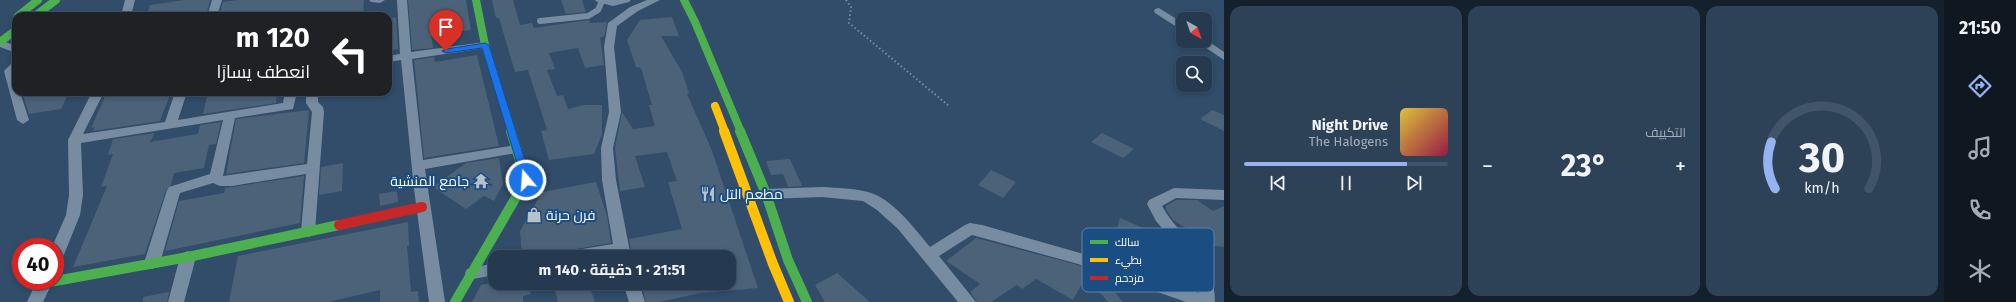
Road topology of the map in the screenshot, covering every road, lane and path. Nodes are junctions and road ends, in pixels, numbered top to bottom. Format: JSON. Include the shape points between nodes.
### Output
{"nodes":[{"id":1,"x":38,"y":0,"type":"edge"},
{"id":2,"x":56,"y":0,"type":"edge"},
{"id":3,"x":130,"y":0,"type":"edge"},
{"id":4,"x":217,"y":0,"type":"edge"},
{"id":5,"x":374,"y":0,"type":"edge"},
{"id":6,"x":380,"y":0,"type":"edge"},
{"id":7,"x":402,"y":0,"type":"edge"},
{"id":8,"x":476,"y":0,"type":"edge"},
{"id":9,"x":601,"y":0,"type":"edge"},
{"id":10,"x":626,"y":0,"type":"edge"},
{"id":11,"x":655,"y":0,"type":"edge"},
{"id":12,"x":684,"y":0,"type":"edge"},
{"id":13,"x":846,"y":0,"type":"edge"},
{"id":14,"x":1159,"y":11,"type":"dead end"},
{"id":15,"x":23,"y":12,"type":"edge"},
{"id":16,"x":40,"y":12,"type":"edge"},
{"id":17,"x":127,"y":12,"type":"edge"},
{"id":18,"x":213,"y":12,"type":"edge"},
{"id":19,"x":540,"y":21,"type":"dead end"},
{"id":20,"x":1176,"y":23,"type":"edge"},
{"id":21,"x":12,"y":33,"type":"edge"},
{"id":22,"x":0,"y":42,"type":"edge"},
{"id":23,"x":485,"y":45,"type":"junction"},
{"id":24,"x":12,"y":48,"type":"edge"},
{"id":25,"x":1212,"y":48,"type":"edge"},
{"id":26,"x":1224,"y":56,"type":"edge"},
{"id":27,"x":406,"y":57,"type":"junction"},
{"id":28,"x":392,"y":59,"type":"edge"},
{"id":29,"x":12,"y":69,"type":"edge"},
{"id":30,"x":12,"y":80,"type":"edge"},
{"id":31,"x":16,"y":96,"type":"edge"},
{"id":32,"x":96,"y":96,"type":"edge"},
{"id":33,"x":180,"y":96,"type":"edge"},
{"id":34,"x":290,"y":96,"type":"edge"},
{"id":35,"x":312,"y":97,"type":"edge"},
{"id":36,"x":713,"y":100,"type":"dead end"},
{"id":37,"x":289,"y":106,"type":"junction"},
{"id":38,"x":949,"y":106,"type":"dead end"},
{"id":39,"x":230,"y":115,"type":"junction"},
{"id":40,"x":23,"y":120,"type":"dead end"},
{"id":41,"x":170,"y":125,"type":"junction"},
{"id":42,"x":74,"y":140,"type":"junction"},
{"id":43,"x":516,"y":149,"type":"junction"},
{"id":44,"x":418,"y":166,"type":"junction"},
{"id":45,"x":313,"y":168,"type":"junction"},
{"id":46,"x":216,"y":177,"type":"junction"},
{"id":47,"x":766,"y":194,"type":"junction"},
{"id":48,"x":1224,"y":195,"type":"edge"},
{"id":49,"x":422,"y":207,"type":"junction"},
{"id":50,"x":1170,"y":228,"type":"edge"},
{"id":51,"x":308,"y":232,"type":"junction"},
{"id":52,"x":63,"y":238,"type":"edge"},
{"id":53,"x":621,"y":250,"type":"edge"},
{"id":54,"x":928,"y":255,"type":"junction"},
{"id":55,"x":188,"y":257,"type":"junction"},
{"id":56,"x":1082,"y":260,"type":"edge"},
{"id":57,"x":152,"y":263,"type":"junction"},
{"id":58,"x":488,"y":270,"type":"edge"},
{"id":59,"x":473,"y":273,"type":"junction"},
{"id":60,"x":64,"y":278,"type":"edge"},
{"id":61,"x":40,"y":290,"type":"edge"},
{"id":62,"x":633,"y":290,"type":"edge"},
{"id":63,"x":1177,"y":292,"type":"edge"},
{"id":64,"x":1208,"y":292,"type":"edge"},
{"id":65,"x":35,"y":302,"type":"edge"},
{"id":66,"x":176,"y":302,"type":"edge"},
{"id":67,"x":437,"y":302,"type":"edge"},
{"id":68,"x":455,"y":302,"type":"edge"},
{"id":69,"x":637,"y":302,"type":"edge"},
{"id":70,"x":789,"y":302,"type":"edge"},
{"id":71,"x":807,"y":302,"type":"edge"},
{"id":72,"x":968,"y":302,"type":"edge"},
{"id":73,"x":1206,"y":302,"type":"edge"}],
"edges":[{"from":1,"to":15,"type":"main road"},
{"from":2,"to":16,"type":"main road"},
{"from":3,"to":17,"type":"street"},
{"from":4,"to":18,"type":"street"},
{"from":5,"to":6,"type":"street"},
{"from":7,"to":27,"type":"street"},
{"from":8,"to":23,"type":"main road"},
{"from":9,"to":10,"type":"street","via":[[613,3]]},
{"from":9,"to":19,"type":"lane","via":[[598,10],[588,16]]},
{"from":11,"to":53,"type":"street","via":[[634,9],[612,25],[609,47],[615,112],[607,148],[609,180]]},
{"from":12,"to":47,"type":"main road"},
{"from":13,"to":38,"type":"path","via":[[851,7],[849,23]]},
{"from":14,"to":20,"type":"street"},
{"from":21,"to":22,"type":"main road"},
{"from":22,"to":24,"type":"street"},
{"from":23,"to":27,"type":"street"},
{"from":23,"to":43,"type":"main road"},
{"from":25,"to":26,"type":"street"},
{"from":27,"to":28,"type":"street"},
{"from":27,"to":44,"type":"street"},
{"from":29,"to":30,"type":"street"},
{"from":31,"to":40,"type":"street"},
{"from":32,"to":42,"type":"street"},
{"from":33,"to":41,"type":"street"},
{"from":34,"to":37,"type":"street"},
{"from":35,"to":37,"type":"street"},
{"from":35,"to":45,"type":"street","via":[[318,112]]},
{"from":36,"to":70,"type":"main road"},
{"from":37,"to":39,"type":"street"},
{"from":39,"to":41,"type":"street"},
{"from":39,"to":46,"type":"street"},
{"from":41,"to":42,"type":"street"},
{"from":42,"to":52,"type":"street","via":[[76,195],[73,215]]},
{"from":43,"to":44,"type":"street"},
{"from":43,"to":59,"type":"main road","via":[[526,180]]},
{"from":44,"to":49,"type":"street"},
{"from":45,"to":46,"type":"street","via":[[232,181],[220,181]]},
{"from":45,"to":51,"type":"street"},
{"from":46,"to":57,"type":"street","via":[[174,190]]},
{"from":47,"to":54,"type":"street","via":[[822,192],[866,196],[882,206]]},
{"from":47,"to":71,"type":"main road","via":[[788,260]]},
{"from":48,"to":50,"type":"street","via":[[1174,193],[1154,204],[1160,218]]},
{"from":49,"to":51,"type":"main road"},
{"from":49,"to":67,"type":"street"},
{"from":51,"to":55,"type":"main road"},
{"from":54,"to":56,"type":"street","via":[[970,229]]},
{"from":54,"to":72,"type":"street"},
{"from":55,"to":57,"type":"main road"},
{"from":55,"to":66,"type":"street"},
{"from":57,"to":60,"type":"main road"},
{"from":58,"to":59,"type":"street"},
{"from":59,"to":68,"type":"main road"},
{"from":61,"to":65,"type":"street"},
{"from":62,"to":69,"type":"street"},
{"from":63,"to":73,"type":"street"},
{"from":64,"to":73,"type":"street"}]}
